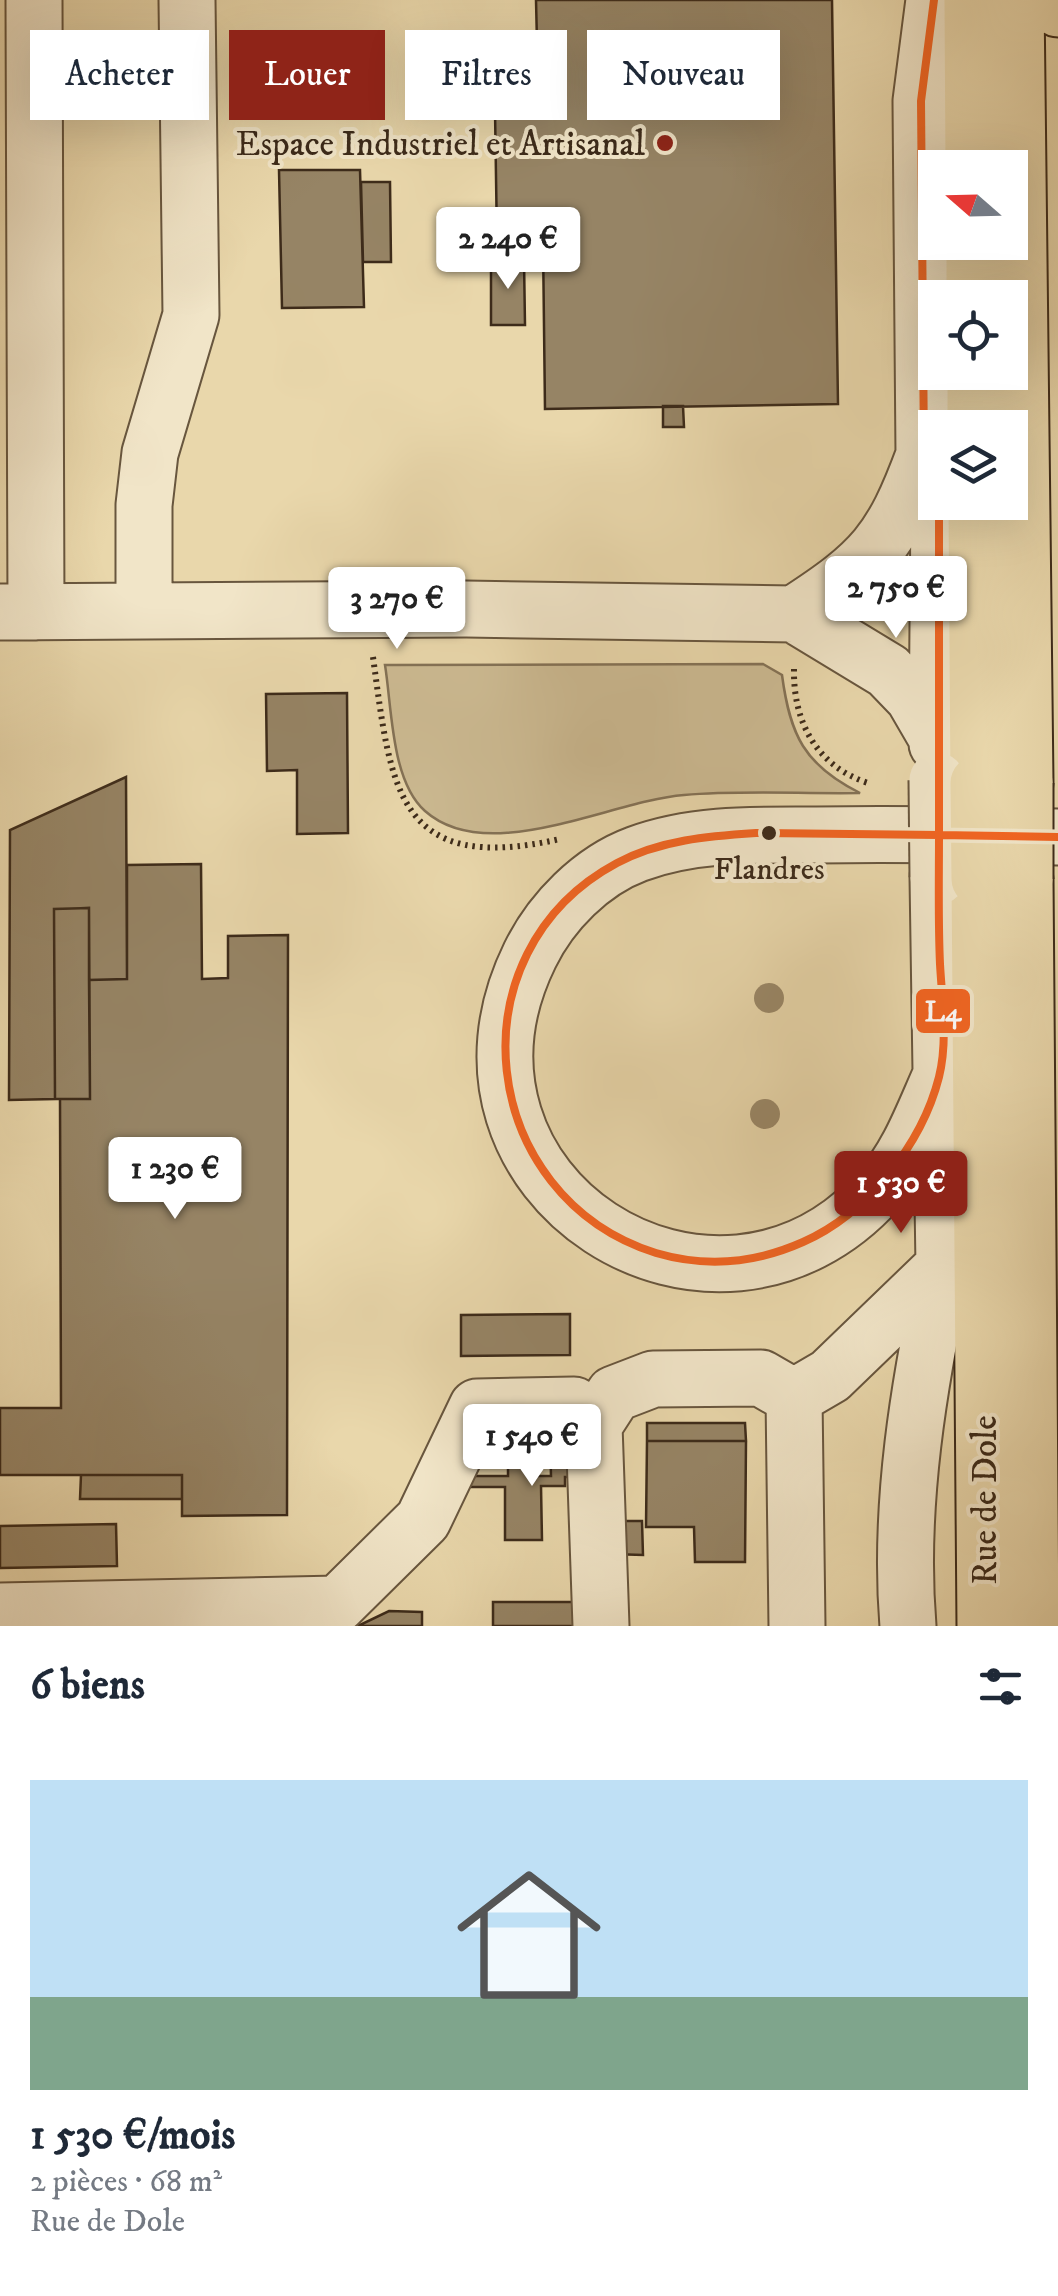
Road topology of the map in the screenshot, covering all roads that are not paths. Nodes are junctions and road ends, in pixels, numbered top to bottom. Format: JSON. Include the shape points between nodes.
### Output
{"nodes":[{"id":1,"x":34,"y":0,"type":"edge"},
{"id":2,"x":187,"y":0,"type":"edge"},
{"id":3,"x":934,"y":0,"type":"edge"},
{"id":4,"x":972,"y":0,"type":"edge"},
{"id":5,"x":1016,"y":0,"type":"edge"},
{"id":6,"x":1056,"y":0,"type":"edge"},
{"id":7,"x":1058,"y":9,"type":"edge"},
{"id":8,"x":973,"y":150,"type":"edge"},
{"id":9,"x":931,"y":410,"type":"edge"},
{"id":10,"x":918,"y":498,"type":"edge"},
{"id":11,"x":938,"y":520,"type":"edge"},
{"id":12,"x":976,"y":520,"type":"edge"},
{"id":13,"x":144,"y":610,"type":"junction"},
{"id":14,"x":18,"y":612,"type":"edge"},
{"id":15,"x":794,"y":638,"type":"junction"},
{"id":16,"x":970,"y":771,"type":"junction"},
{"id":17,"x":1000,"y":868,"type":"edge"},
{"id":18,"x":940,"y":1077,"type":"junction"},
{"id":19,"x":944,"y":1266,"type":"junction"},
{"id":20,"x":983,"y":1373,"type":"junction"},
{"id":21,"x":794,"y":1396,"type":"junction"},
{"id":22,"x":594,"y":1425,"type":"junction"},
{"id":23,"x":0,"y":1611,"type":"edge"},
{"id":24,"x":142,"y":1617,"type":"edge"},
{"id":25,"x":600,"y":1626,"type":"edge"},
{"id":26,"x":797,"y":1626,"type":"edge"},
{"id":27,"x":908,"y":1626,"type":"edge"},
{"id":28,"x":984,"y":1626,"type":"edge"},
{"id":29,"x":1031,"y":1626,"type":"edge"}],
"edges":[{"from":1,"to":14,"type":"street"},
{"from":2,"to":13,"type":"street","via":[[190,315],[150,453]]},
{"from":3,"to":9,"type":"street","name":"Rue de Dole","via":[[921,102]]},
{"from":4,"to":8,"type":"main road"},
{"from":5,"to":16,"type":"main road","name":"Rue de Dole"},
{"from":6,"to":7,"type":"main road"},
{"from":10,"to":15,"type":"street"},
{"from":11,"to":16,"type":"street","name":"Rue de Dole"},
{"from":12,"to":16,"type":"main road","name":"Rue de Dole"},
{"from":13,"to":14,"type":"street"},
{"from":13,"to":15,"type":"street","via":[[366,610]]},
{"from":15,"to":16,"type":"street","via":[[888,671]]},
{"from":16,"to":17,"type":"main road","name":"Rue de Dole","bridge":true},
{"from":16,"to":17,"type":"street","name":"Rue de Dole","bridge":true},
{"from":17,"to":18,"type":"street","name":"Rue de Dole"},
{"from":17,"to":18,"type":"street","name":"Rue de Dole","via":[[905,834],[671,843],[605,870],[539,936],[512,991],[502,1047],[508,1100],[529,1153],[558,1196],[602,1232],[651,1254],[703,1264],[794,1248],[838,1224],[890,1174]]},
{"from":17,"to":20,"type":"main road","name":"Rue de Dole"},
{"from":17,"to":29,"type":"main road","name":"Rue de Dole"},
{"from":18,"to":19,"type":"street","name":"Rue de Dole"},
{"from":19,"to":20,"type":"street","name":"Rue de Dole"},
{"from":19,"to":21,"type":"street","via":[[830,1376]]},
{"from":19,"to":27,"type":"street","via":[[912,1464]]},
{"from":20,"to":28,"type":"main road","name":"Rue de Dole"},
{"from":21,"to":22,"type":"street","via":[[760,1378],[652,1379],[614,1394]]},
{"from":21,"to":26,"type":"street"},
{"from":22,"to":24,"type":"street","via":[[574,1404],[477,1407],[423,1520],[338,1604]]},
{"from":22,"to":25,"type":"street"},
{"from":23,"to":24,"type":"street"}]}
